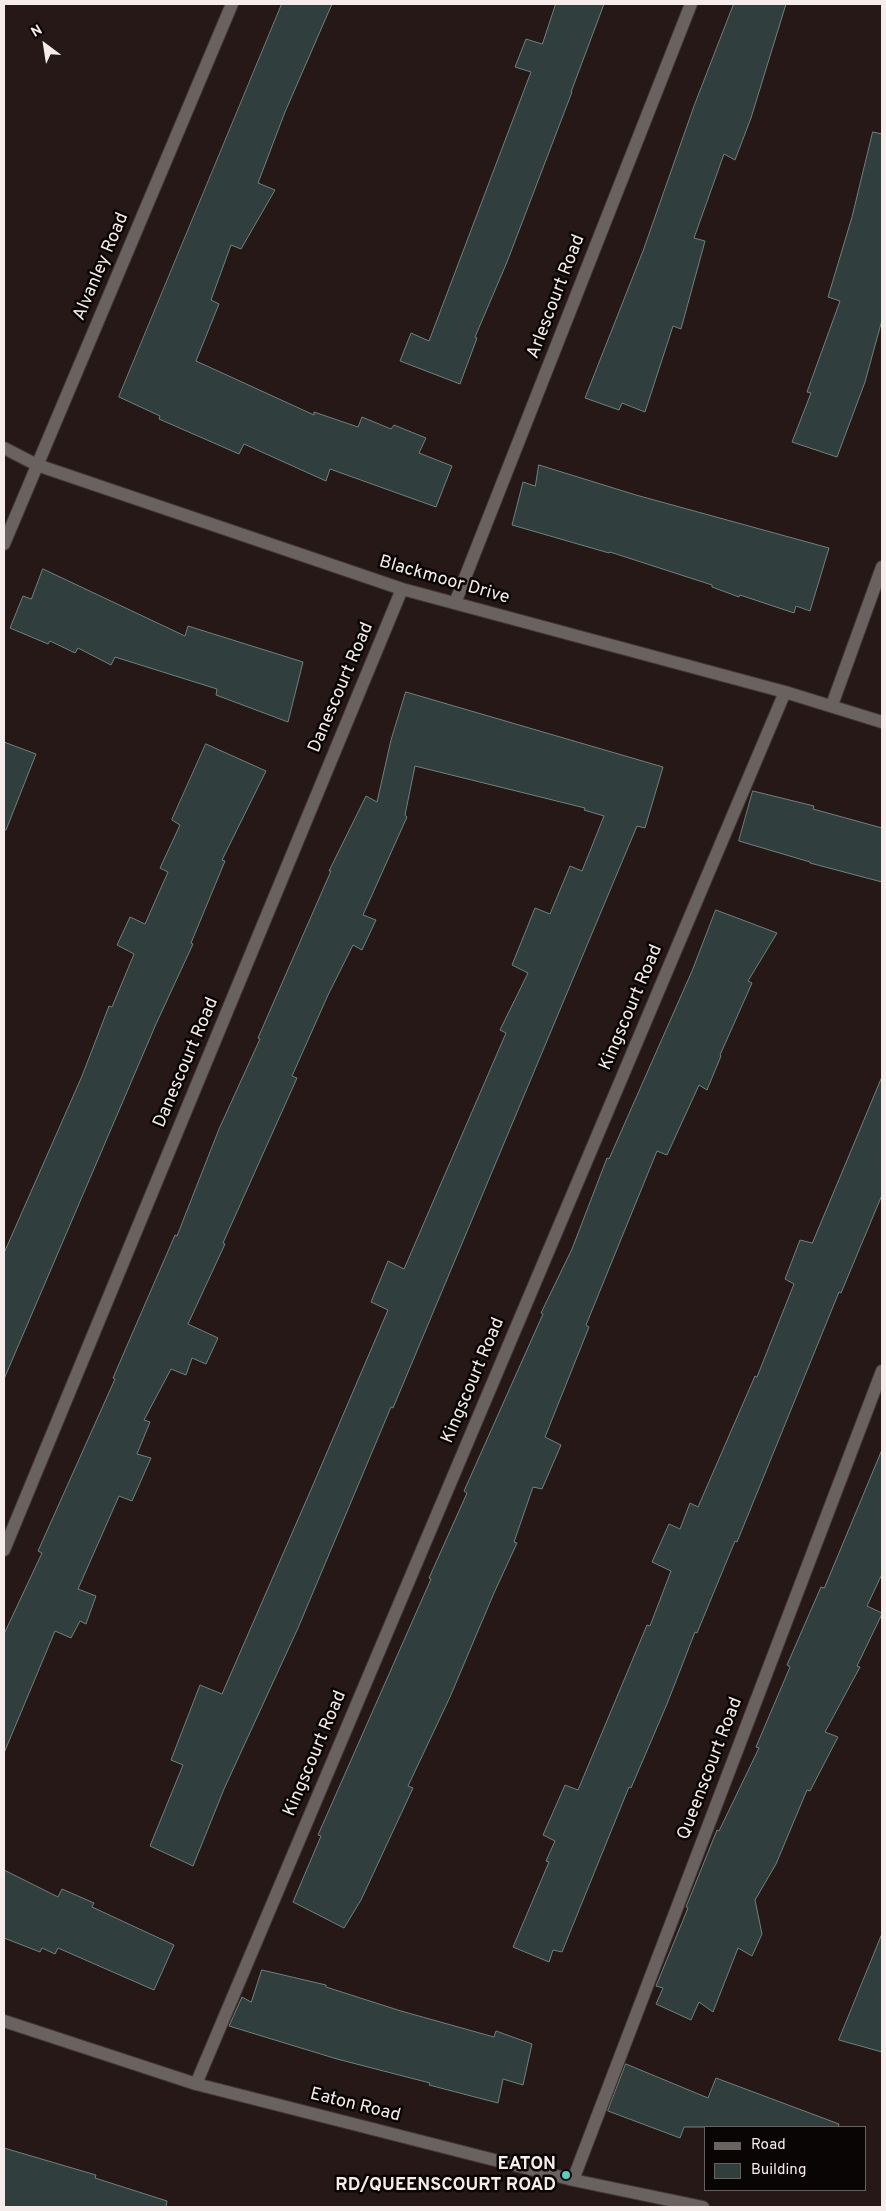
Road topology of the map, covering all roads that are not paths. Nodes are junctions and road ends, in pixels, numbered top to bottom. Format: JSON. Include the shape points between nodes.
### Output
{"nodes":[{"id":1,"x":232,"y":4,"type":"edge"},
{"id":2,"x":691,"y":4,"type":"edge"},
{"id":3,"x":4,"y":448,"type":"edge"},
{"id":4,"x":38,"y":465,"type":"junction"},
{"id":5,"x":4,"y":544,"type":"edge"},
{"id":6,"x":882,"y":568,"type":"edge"},
{"id":7,"x":402,"y":589,"type":"junction"},
{"id":8,"x":455,"y":603,"type":"junction"},
{"id":9,"x":784,"y":692,"type":"junction"},
{"id":10,"x":832,"y":705,"type":"junction"},
{"id":11,"x":882,"y":722,"type":"edge"},
{"id":12,"x":882,"y":1371,"type":"edge"},
{"id":13,"x":4,"y":1550,"type":"edge"},
{"id":14,"x":4,"y":2021,"type":"edge"},
{"id":15,"x":196,"y":2084,"type":"junction"},
{"id":16,"x":573,"y":2180,"type":"junction"},
{"id":17,"x":703,"y":2207,"type":"edge"}],
"edges":[{"from":1,"to":4,"type":"street","name":"Alvanley Road"},
{"from":2,"to":8,"type":"street","name":"Arlescourt Road"},
{"from":3,"to":4,"type":"street","name":"Blackmoor Drive"},
{"from":4,"to":5,"type":"street","name":"Alvanley Road"},
{"from":4,"to":7,"type":"street","name":"Blackmoor Drive"},
{"from":6,"to":10,"type":"street"},
{"from":7,"to":8,"type":"street","name":"Blackmoor Drive"},
{"from":7,"to":13,"type":"street","name":"Danescourt Road"},
{"from":8,"to":9,"type":"street","name":"Blackmoor Drive"},
{"from":9,"to":10,"type":"street","name":"Blackmoor Drive"},
{"from":9,"to":15,"type":"street","name":"Kingscourt Road"},
{"from":10,"to":11,"type":"street","name":"Blackmoor Drive"},
{"from":12,"to":16,"type":"street","name":"Queenscourt Road"},
{"from":14,"to":15,"type":"street","name":"Eaton Road"},
{"from":15,"to":16,"type":"street","name":"Eaton Road"},
{"from":16,"to":17,"type":"street","name":"Eaton Road"}]}
